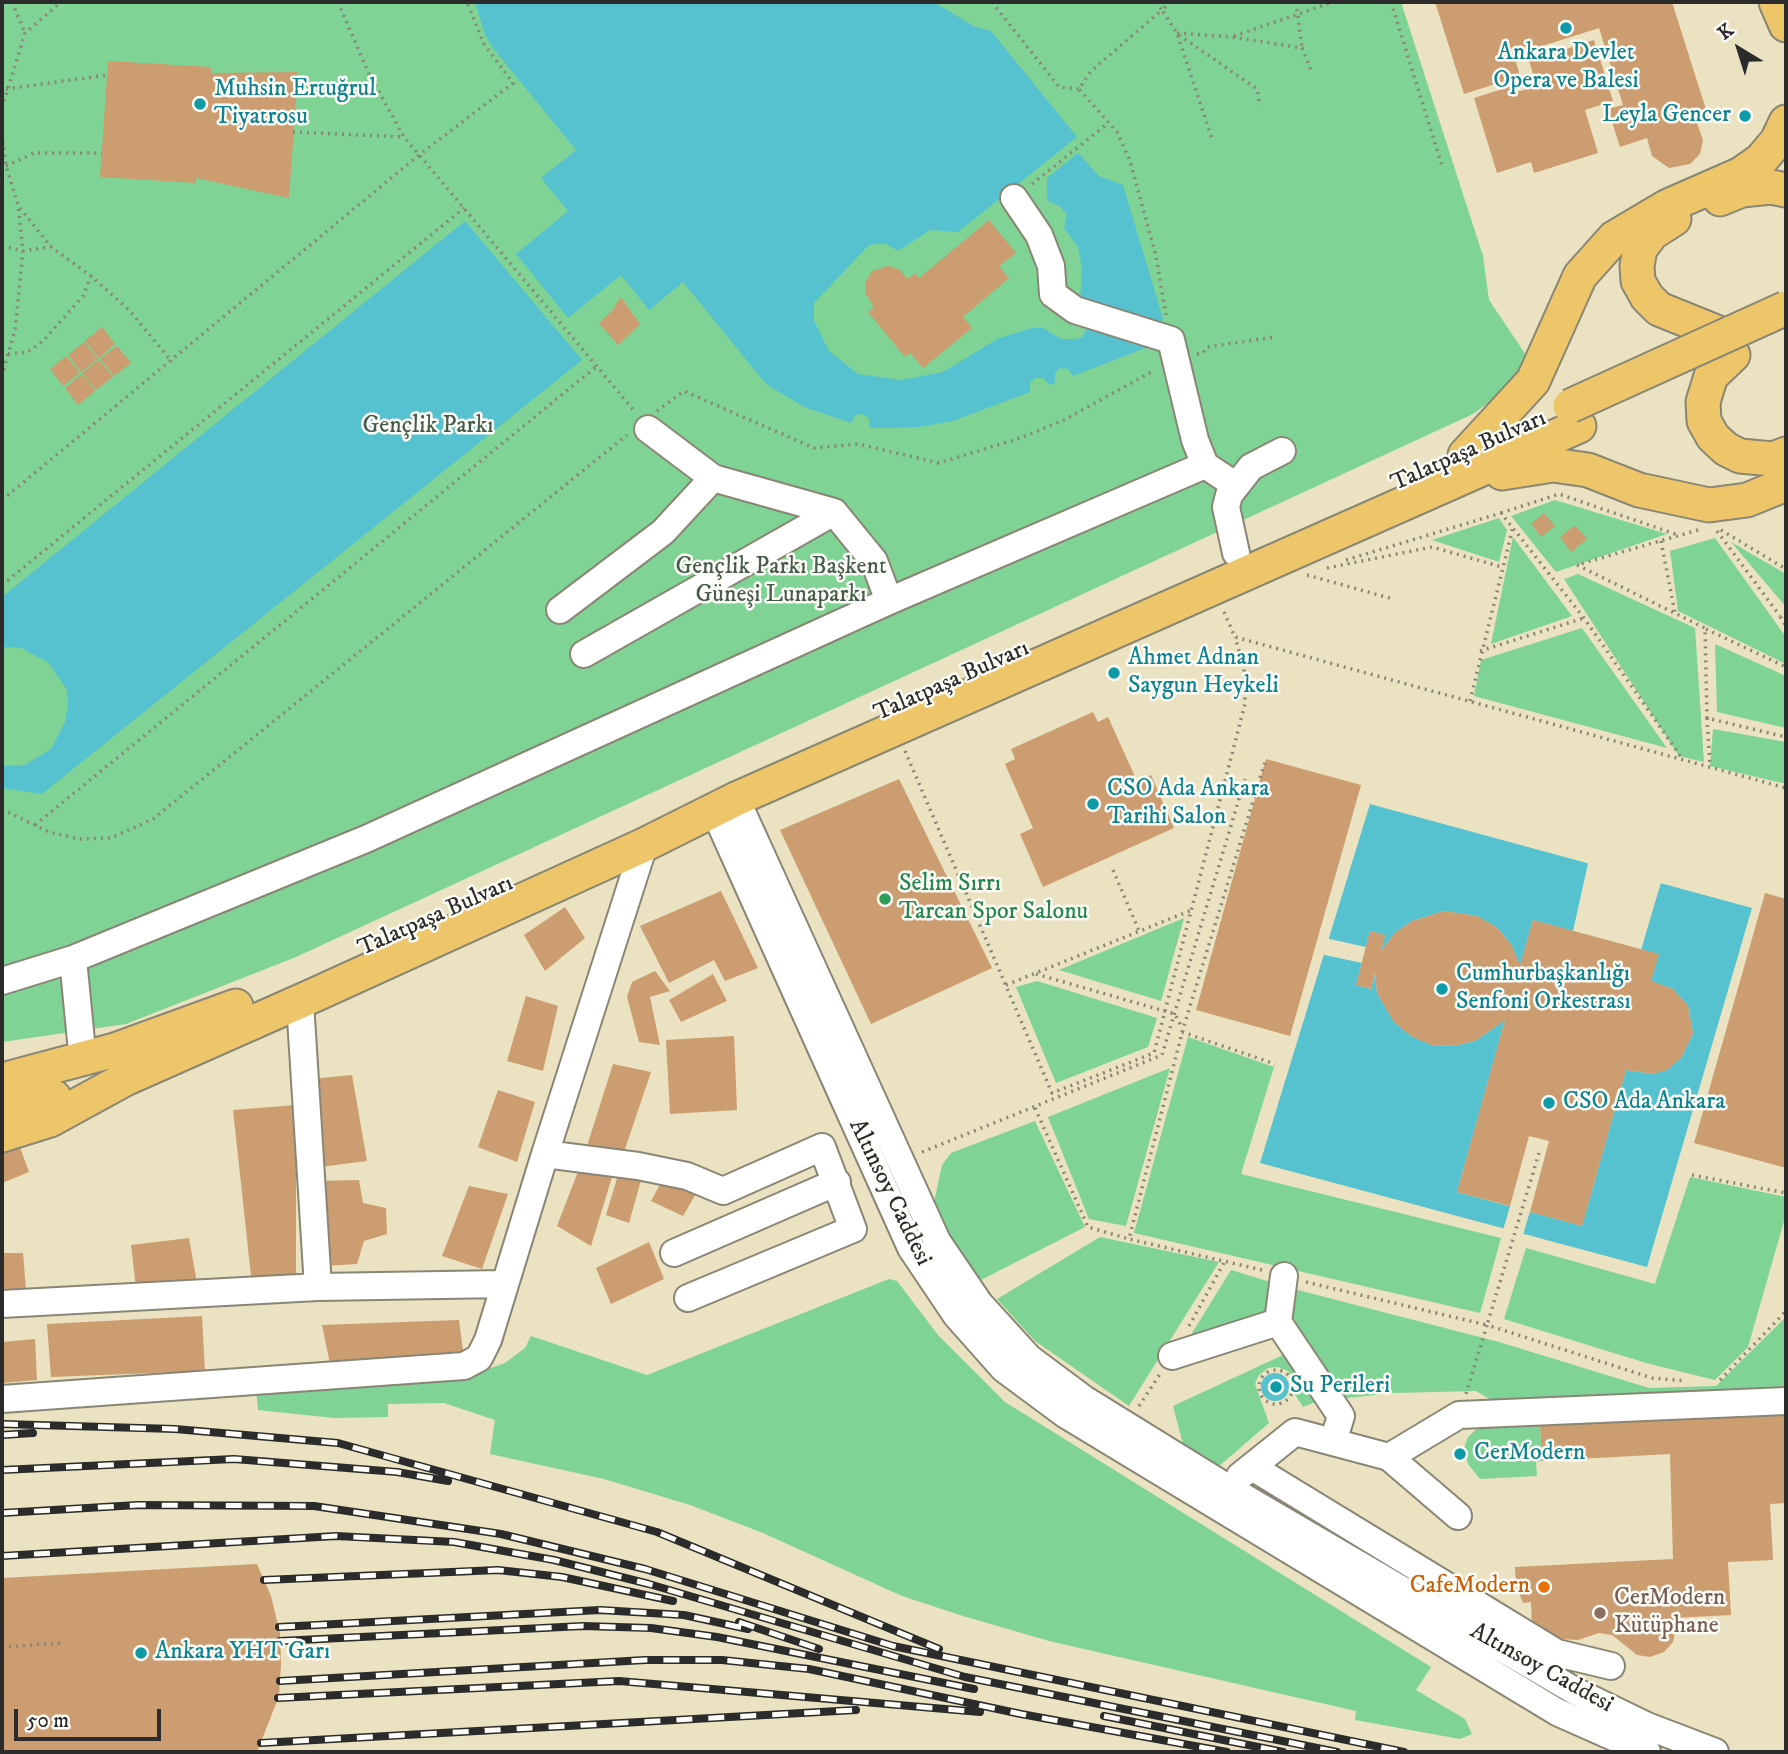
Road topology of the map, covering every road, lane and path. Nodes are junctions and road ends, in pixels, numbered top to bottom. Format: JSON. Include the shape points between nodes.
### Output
{"nodes":[{"id":1,"x":12,"y":2,"type":"edge"},
{"id":2,"x":61,"y":2,"type":"edge"},
{"id":3,"x":338,"y":2,"type":"edge"},
{"id":4,"x":467,"y":2,"type":"edge"},
{"id":5,"x":992,"y":2,"type":"edge"},
{"id":6,"x":1156,"y":2,"type":"edge"},
{"id":7,"x":1171,"y":2,"type":"edge"},
{"id":8,"x":1296,"y":2,"type":"edge"},
{"id":9,"x":1334,"y":2,"type":"edge"},
{"id":10,"x":1391,"y":2,"type":"edge"},
{"id":11,"x":1776,"y":2,"type":"edge"},
{"id":12,"x":1162,"y":10,"type":"junction"},
{"id":13,"x":1298,"y":14,"type":"junction"},
{"id":14,"x":1786,"y":25,"type":"edge"},
{"id":15,"x":25,"y":33,"type":"junction"},
{"id":16,"x":1177,"y":33,"type":"junction"},
{"id":17,"x":1232,"y":37,"type":"junction"},
{"id":18,"x":1302,"y":48,"type":"junction"},
{"id":19,"x":1312,"y":73,"type":"dead end"},
{"id":20,"x":107,"y":75,"type":"dead end"},
{"id":21,"x":6,"y":89,"type":"junction"},
{"id":22,"x":1079,"y":89,"type":"junction"},
{"id":23,"x":1260,"y":106,"type":"dead end"},
{"id":24,"x":2,"y":108,"type":"edge"},
{"id":25,"x":1786,"y":122,"type":"edge"},
{"id":26,"x":1107,"y":124,"type":"junction"},
{"id":27,"x":293,"y":132,"type":"dead end"},
{"id":28,"x":2,"y":134,"type":"edge"},
{"id":29,"x":404,"y":137,"type":"junction"},
{"id":30,"x":1212,"y":139,"type":"dead end"},
{"id":31,"x":102,"y":153,"type":"dead end"},
{"id":32,"x":419,"y":155,"type":"junction"},
{"id":33,"x":6,"y":166,"type":"junction"},
{"id":34,"x":1443,"y":169,"type":"dead end"},
{"id":35,"x":1786,"y":190,"type":"edge"},
{"id":36,"x":1014,"y":198,"type":"joint"},
{"id":37,"x":18,"y":205,"type":"junction"},
{"id":38,"x":464,"y":208,"type":"junction"},
{"id":39,"x":2,"y":246,"type":"edge"},
{"id":40,"x":51,"y":247,"type":"junction"},
{"id":41,"x":23,"y":251,"type":"junction"},
{"id":42,"x":91,"y":276,"type":"junction"},
{"id":43,"x":1786,"y":308,"type":"edge"},
{"id":44,"x":1786,"y":332,"type":"edge"},
{"id":45,"x":1275,"y":337,"type":"dead end"},
{"id":46,"x":1729,"y":345,"type":"junction"},
{"id":47,"x":1173,"y":349,"type":"junction"},
{"id":48,"x":8,"y":354,"type":"junction"},
{"id":49,"x":172,"y":362,"type":"junction"},
{"id":50,"x":597,"y":366,"type":"junction"},
{"id":51,"x":2,"y":374,"type":"edge"},
{"id":52,"x":646,"y":425,"type":"junction"},
{"id":53,"x":1282,"y":451,"type":"dead end"},
{"id":54,"x":1786,"y":454,"type":"edge"},
{"id":55,"x":1205,"y":465,"type":"junction"},
{"id":56,"x":1468,"y":465,"type":"junction"},
{"id":57,"x":713,"y":478,"type":"junction"},
{"id":58,"x":1786,"y":484,"type":"edge"},
{"id":59,"x":1235,"y":485,"type":"junction"},
{"id":60,"x":2,"y":500,"type":"edge"},
{"id":61,"x":834,"y":512,"type":"junction"},
{"id":62,"x":1501,"y":513,"type":"junction"},
{"id":63,"x":1513,"y":527,"type":"junction"},
{"id":64,"x":1702,"y":529,"type":"dead end"},
{"id":65,"x":1680,"y":535,"type":"junction"},
{"id":66,"x":1661,"y":541,"type":"junction"},
{"id":67,"x":1236,"y":553,"type":"junction"},
{"id":68,"x":1502,"y":567,"type":"junction"},
{"id":69,"x":1786,"y":569,"type":"edge"},
{"id":70,"x":1301,"y":573,"type":"junction"},
{"id":71,"x":2,"y":585,"type":"edge"},
{"id":72,"x":1213,"y":587,"type":"junction"},
{"id":73,"x":1393,"y":599,"type":"dead end"},
{"id":74,"x":889,"y":601,"type":"junction"},
{"id":75,"x":560,"y":610,"type":"dead end"},
{"id":76,"x":1675,"y":613,"type":"junction"},
{"id":77,"x":1786,"y":614,"type":"edge"},
{"id":78,"x":1780,"y":616,"type":"junction"},
{"id":79,"x":1584,"y":618,"type":"junction"},
{"id":80,"x":1786,"y":626,"type":"edge"},
{"id":81,"x":1705,"y":628,"type":"junction"},
{"id":82,"x":1235,"y":637,"type":"junction"},
{"id":83,"x":1480,"y":651,"type":"junction"},
{"id":84,"x":584,"y":654,"type":"dead end"},
{"id":85,"x":1786,"y":667,"type":"edge"},
{"id":86,"x":1470,"y":701,"type":"junction"},
{"id":87,"x":1707,"y":718,"type":"junction"},
{"id":88,"x":1786,"y":737,"type":"edge"},
{"id":89,"x":905,"y":749,"type":"dead end"},
{"id":90,"x":1682,"y":758,"type":"junction"},
{"id":91,"x":1266,"y":759,"type":"dead end"},
{"id":92,"x":1710,"y":766,"type":"junction"},
{"id":93,"x":1245,"y":779,"type":"dead end"},
{"id":94,"x":1786,"y":788,"type":"edge"},
{"id":95,"x":725,"y":805,"type":"junction"},
{"id":96,"x":2,"y":809,"type":"edge"},
{"id":97,"x":35,"y":825,"type":"junction"},
{"id":98,"x":644,"y":845,"type":"junction"},
{"id":99,"x":1113,"y":870,"type":"dead end"},
{"id":100,"x":1193,"y":909,"type":"junction"},
{"id":101,"x":1139,"y":931,"type":"junction"},
{"id":102,"x":73,"y":959,"type":"junction"},
{"id":103,"x":1034,"y":974,"type":"junction"},
{"id":104,"x":2,"y":981,"type":"edge"},
{"id":105,"x":1006,"y":985,"type":"junction"},
{"id":106,"x":300,"y":1002,"type":"junction"},
{"id":107,"x":1166,"y":1011,"type":"junction"},
{"id":108,"x":1175,"y":1014,"type":"junction"},
{"id":109,"x":1183,"y":1030,"type":"junction"},
{"id":110,"x":82,"y":1051,"type":"junction"},
{"id":111,"x":2,"y":1058,"type":"edge"},
{"id":112,"x":120,"y":1064,"type":"junction"},
{"id":113,"x":1275,"y":1064,"type":"dead end"},
{"id":114,"x":2,"y":1080,"type":"edge"},
{"id":115,"x":1034,"y":1108,"type":"junction"},
{"id":116,"x":2,"y":1110,"type":"edge"},
{"id":117,"x":2,"y":1135,"type":"edge"},
{"id":118,"x":1539,"y":1153,"type":"dead end"},
{"id":119,"x":545,"y":1154,"type":"junction"},
{"id":120,"x":900,"y":1161,"type":"junction"},
{"id":121,"x":1692,"y":1175,"type":"dead end"},
{"id":122,"x":837,"y":1182,"type":"junction"},
{"id":123,"x":1786,"y":1193,"type":"edge"},
{"id":124,"x":1129,"y":1239,"type":"junction"},
{"id":125,"x":674,"y":1253,"type":"dead end"},
{"id":126,"x":1284,"y":1276,"type":"junction"},
{"id":127,"x":504,"y":1284,"type":"junction"},
{"id":128,"x":318,"y":1287,"type":"junction"},
{"id":129,"x":688,"y":1298,"type":"dead end"},
{"id":130,"x":2,"y":1304,"type":"edge"},
{"id":131,"x":1786,"y":1311,"type":"edge"},
{"id":132,"x":1278,"y":1322,"type":"junction"},
{"id":133,"x":1487,"y":1325,"type":"junction"},
{"id":134,"x":1172,"y":1356,"type":"dead end"},
{"id":135,"x":1690,"y":1381,"type":"dead end"},
{"id":136,"x":1716,"y":1384,"type":"dead end"},
{"id":137,"x":1259,"y":1394,"type":"joint"},
{"id":138,"x":2,"y":1399,"type":"edge"},
{"id":139,"x":1786,"y":1401,"type":"edge"},
{"id":140,"x":1459,"y":1415,"type":"junction"},
{"id":141,"x":1333,"y":1442,"type":"junction"},
{"id":142,"x":1389,"y":1457,"type":"junction"},
{"id":143,"x":1252,"y":1467,"type":"junction"},
{"id":144,"x":1221,"y":1497,"type":"junction"},
{"id":145,"x":1458,"y":1516,"type":"dead end"},
{"id":146,"x":60,"y":1643,"type":"dead end"},
{"id":147,"x":2,"y":1647,"type":"edge"},
{"id":148,"x":1611,"y":1665,"type":"dead end"},
{"id":149,"x":1647,"y":1752,"type":"edge"},
{"id":150,"x":1715,"y":1752,"type":"edge"}],
"edges":[{"from":1,"to":15,"type":"path"},
{"from":2,"to":15,"type":"path"},
{"from":3,"to":29,"type":"path","via":[[368,72]]},
{"from":4,"to":32,"type":"path","via":[[484,44],[513,83]]},
{"from":5,"to":22,"type":"path","via":[[1059,87]]},
{"from":6,"to":12,"type":"path"},
{"from":7,"to":12,"type":"path"},
{"from":8,"to":13,"type":"path"},
{"from":9,"to":13,"type":"path"},
{"from":10,"to":34,"type":"path"},
{"from":11,"to":14,"type":"main road"},
{"from":12,"to":16,"type":"path"},
{"from":12,"to":22,"type":"path","via":[[1091,71]]},
{"from":13,"to":17,"type":"path"},
{"from":13,"to":18,"type":"path"},
{"from":15,"to":21,"type":"path"},
{"from":16,"to":17,"type":"path"},
{"from":16,"to":23,"type":"path","via":[[1257,89]]},
{"from":16,"to":30,"type":"path"},
{"from":17,"to":18,"type":"path"},
{"from":18,"to":19,"type":"path"},
{"from":20,"to":21,"type":"path"},
{"from":21,"to":24,"type":"path"},
{"from":22,"to":26,"type":"path"},
{"from":25,"to":56,"type":"main road","via":[[1761,160],[1741,174],[1668,206],[1614,238],[1580,276],[1533,381]]},
{"from":26,"to":36,"type":"path"},
{"from":26,"to":47,"type":"path","via":[[1117,132],[1130,161],[1156,256]]},
{"from":27,"to":29,"type":"path"},
{"from":28,"to":33,"type":"path"},
{"from":29,"to":32,"type":"path"},
{"from":31,"to":33,"type":"path","via":[[34,153]]},
{"from":32,"to":38,"type":"path"},
{"from":32,"to":49,"type":"path"},
{"from":33,"to":37,"type":"path"},
{"from":35,"to":46,"type":"main road","via":[[1742,190],[1668,222],[1640,249],[1638,281],[1647,298],[1659,309]]},
{"from":36,"to":47,"type":"street","via":[[1039,235],[1051,266],[1052,294],[1074,310]]},
{"from":37,"to":40,"type":"path"},
{"from":37,"to":41,"type":"path"},
{"from":38,"to":50,"type":"path"},
{"from":38,"to":71,"type":"path"},
{"from":39,"to":41,"type":"path"},
{"from":40,"to":41,"type":"path"},
{"from":40,"to":42,"type":"path"},
{"from":41,"to":48,"type":"path"},
{"from":42,"to":48,"type":"path","via":[[83,296],[44,340],[28,352]]},
{"from":42,"to":49,"type":"path","via":[[129,310]]},
{"from":43,"to":46,"type":"main road","name":"Talatpaşa Bulvarı","bridge":true},
{"from":44,"to":46,"type":"main road","name":"Talatpaşa Bulvarı"},
{"from":45,"to":47,"type":"path","via":[[1207,347],[1203,353]]},
{"from":46,"to":54,"type":"main road","via":[[1706,388],[1704,421],[1726,449],[1740,456],[1755,460]]},
{"from":46,"to":56,"type":"main road","name":"Talatpaşa Bulvarı"},
{"from":47,"to":52,"type":"path","via":[[1122,390],[1064,420],[939,463],[858,444],[814,448],[684,391]]},
{"from":47,"to":55,"type":"street"},
{"from":48,"to":51,"type":"path"},
{"from":49,"to":60,"type":"path"},
{"from":50,"to":52,"type":"path"},
{"from":50,"to":97,"type":"path"},
{"from":52,"to":57,"type":"street"},
{"from":52,"to":97,"type":"path","via":[[153,819],[126,833],[95,839],[64,837]]},
{"from":53,"to":59,"type":"street","via":[[1251,467]]},
{"from":55,"to":59,"type":"street"},
{"from":55,"to":74,"type":"street"},
{"from":56,"to":58,"type":"main road","via":[[1509,473],[1553,465],[1588,470],[1639,490],[1709,505],[1747,500]]},
{"from":56,"to":67,"type":"main road","name":"Talatpaşa Bulvarı"},
{"from":56,"to":72,"type":"main road","name":"Talatpaşa Bulvarı"},
{"from":57,"to":61,"type":"street"},
{"from":57,"to":75,"type":"street","via":[[663,532]]},
{"from":59,"to":67,"type":"street","via":[[1226,507]]},
{"from":61,"to":74,"type":"street","via":[[874,561]]},
{"from":61,"to":84,"type":"street"},
{"from":62,"to":63,"type":"path"},
{"from":62,"to":65,"type":"path","via":[[1559,494]]},
{"from":62,"to":70,"type":"path"},
{"from":63,"to":68,"type":"path"},
{"from":63,"to":79,"type":"path"},
{"from":64,"to":65,"type":"path"},
{"from":65,"to":66,"type":"path"},
{"from":66,"to":76,"type":"path"},
{"from":66,"to":76,"type":"path","via":[[1577,565]]},
{"from":67,"to":112,"type":"main road","name":"Talatpaşa Bulvarı","via":[[211,1017]]},
{"from":68,"to":70,"type":"path","via":[[1432,547]]},
{"from":68,"to":83,"type":"path"},
{"from":69,"to":78,"type":"path","via":[[1713,526]]},
{"from":70,"to":73,"type":"path"},
{"from":72,"to":82,"type":"path"},
{"from":72,"to":95,"type":"main road","name":"Talatpaşa Bulvarı"},
{"from":74,"to":102,"type":"street","via":[[366,839]]},
{"from":76,"to":81,"type":"path"},
{"from":77,"to":78,"type":"path"},
{"from":78,"to":80,"type":"path"},
{"from":79,"to":83,"type":"path"},
{"from":79,"to":90,"type":"path"},
{"from":81,"to":85,"type":"path"},
{"from":81,"to":87,"type":"path"},
{"from":82,"to":86,"type":"path"},
{"from":82,"to":100,"type":"path","via":[[1244,668],[1245,704]]},
{"from":83,"to":86,"type":"path"},
{"from":86,"to":90,"type":"path"},
{"from":87,"to":88,"type":"path"},
{"from":87,"to":92,"type":"path"},
{"from":89,"to":105,"type":"path"},
{"from":90,"to":92,"type":"path"},
{"from":91,"to":109,"type":"path"},
{"from":92,"to":94,"type":"path"},
{"from":93,"to":108,"type":"path"},
{"from":95,"to":98,"type":"main road","name":"Talatpaşa Bulvarı"},
{"from":95,"to":120,"type":"street","name":"Altınsoy Caddesi"},
{"from":95,"to":144,"type":"street","name":"Altınsoy Caddesi","via":[[911,1248],[956,1315],[1014,1377],[1066,1415]]},
{"from":96,"to":97,"type":"path"},
{"from":98,"to":106,"type":"main road","name":"Talatpaşa Bulvarı"},
{"from":98,"to":119,"type":"street"},
{"from":99,"to":101,"type":"path"},
{"from":100,"to":101,"type":"path"},
{"from":100,"to":107,"type":"path"},
{"from":101,"to":103,"type":"path"},
{"from":102,"to":104,"type":"street"},
{"from":102,"to":110,"type":"street"},
{"from":103,"to":105,"type":"path"},
{"from":103,"to":107,"type":"path"},
{"from":105,"to":107,"type":"path","via":[[1052,1093],[1154,1054]]},
{"from":106,"to":112,"type":"main road","name":"Talatpaşa Bulvarı"},
{"from":106,"to":128,"type":"street"},
{"from":107,"to":108,"type":"path"},
{"from":108,"to":109,"type":"path"},
{"from":108,"to":115,"type":"path","via":[[1162,1055]]},
{"from":109,"to":113,"type":"path"},
{"from":109,"to":124,"type":"path"},
{"from":110,"to":111,"type":"main road","name":"Talatpaşa Bulvarı"},
{"from":110,"to":112,"type":"main road","name":"Talatpaşa Bulvarı"},
{"from":112,"to":114,"type":"main road","name":"Talatpaşa Bulvarı"},
{"from":112,"to":116,"type":"main road","name":"Talatpaşa Bulvarı"},
{"from":112,"to":117,"type":"main road","name":"Talatpaşa Bulvarı","via":[[50,1120]]},
{"from":115,"to":120,"type":"path"},
{"from":115,"to":124,"type":"path","via":[[1088,1227]]},
{"from":118,"to":133,"type":"path"},
{"from":119,"to":122,"type":"street","via":[[687,1176],[723,1191],[822,1147]]},
{"from":119,"to":127,"type":"street"},
{"from":120,"to":144,"type":"street","name":"Altınsoy Caddesi","via":[[937,1241],[979,1303],[1028,1358]]},
{"from":121,"to":123,"type":"path"},
{"from":122,"to":125,"type":"street"},
{"from":122,"to":129,"type":"street","via":[[853,1229]]},
{"from":124,"to":126,"type":"path"},
{"from":126,"to":132,"type":"street"},
{"from":126,"to":133,"type":"path"},
{"from":127,"to":128,"type":"street"},
{"from":127,"to":138,"type":"street","via":[[484,1349],[479,1358],[464,1366]]},
{"from":128,"to":130,"type":"street"},
{"from":131,"to":136,"type":"path"},
{"from":132,"to":134,"type":"street"},
{"from":132,"to":141,"type":"street","via":[[1341,1416]]},
{"from":133,"to":135,"type":"path","via":[[1652,1378]]},
{"from":133,"to":140,"type":"path"},
{"from":137,"to":137,"type":"path","via":[[1273,1404],[1282,1403],[1289,1397],[1292,1380],[1278,1370],[1269,1371],[1262,1377]]},
{"from":139,"to":140,"type":"street"},
{"from":140,"to":142,"type":"street"},
{"from":141,"to":142,"type":"street"},
{"from":141,"to":143,"type":"street","via":[[1295,1432]]},
{"from":142,"to":145,"type":"street"},
{"from":143,"to":144,"type":"street"},
{"from":143,"to":148,"type":"street","via":[[1557,1653]]},
{"from":144,"to":149,"type":"street","name":"Altınsoy Caddesi","via":[[1557,1713]]},
{"from":144,"to":150,"type":"street","name":"Altınsoy Caddesi","via":[[1575,1691]]},
{"from":146,"to":147,"type":"path"}]}
